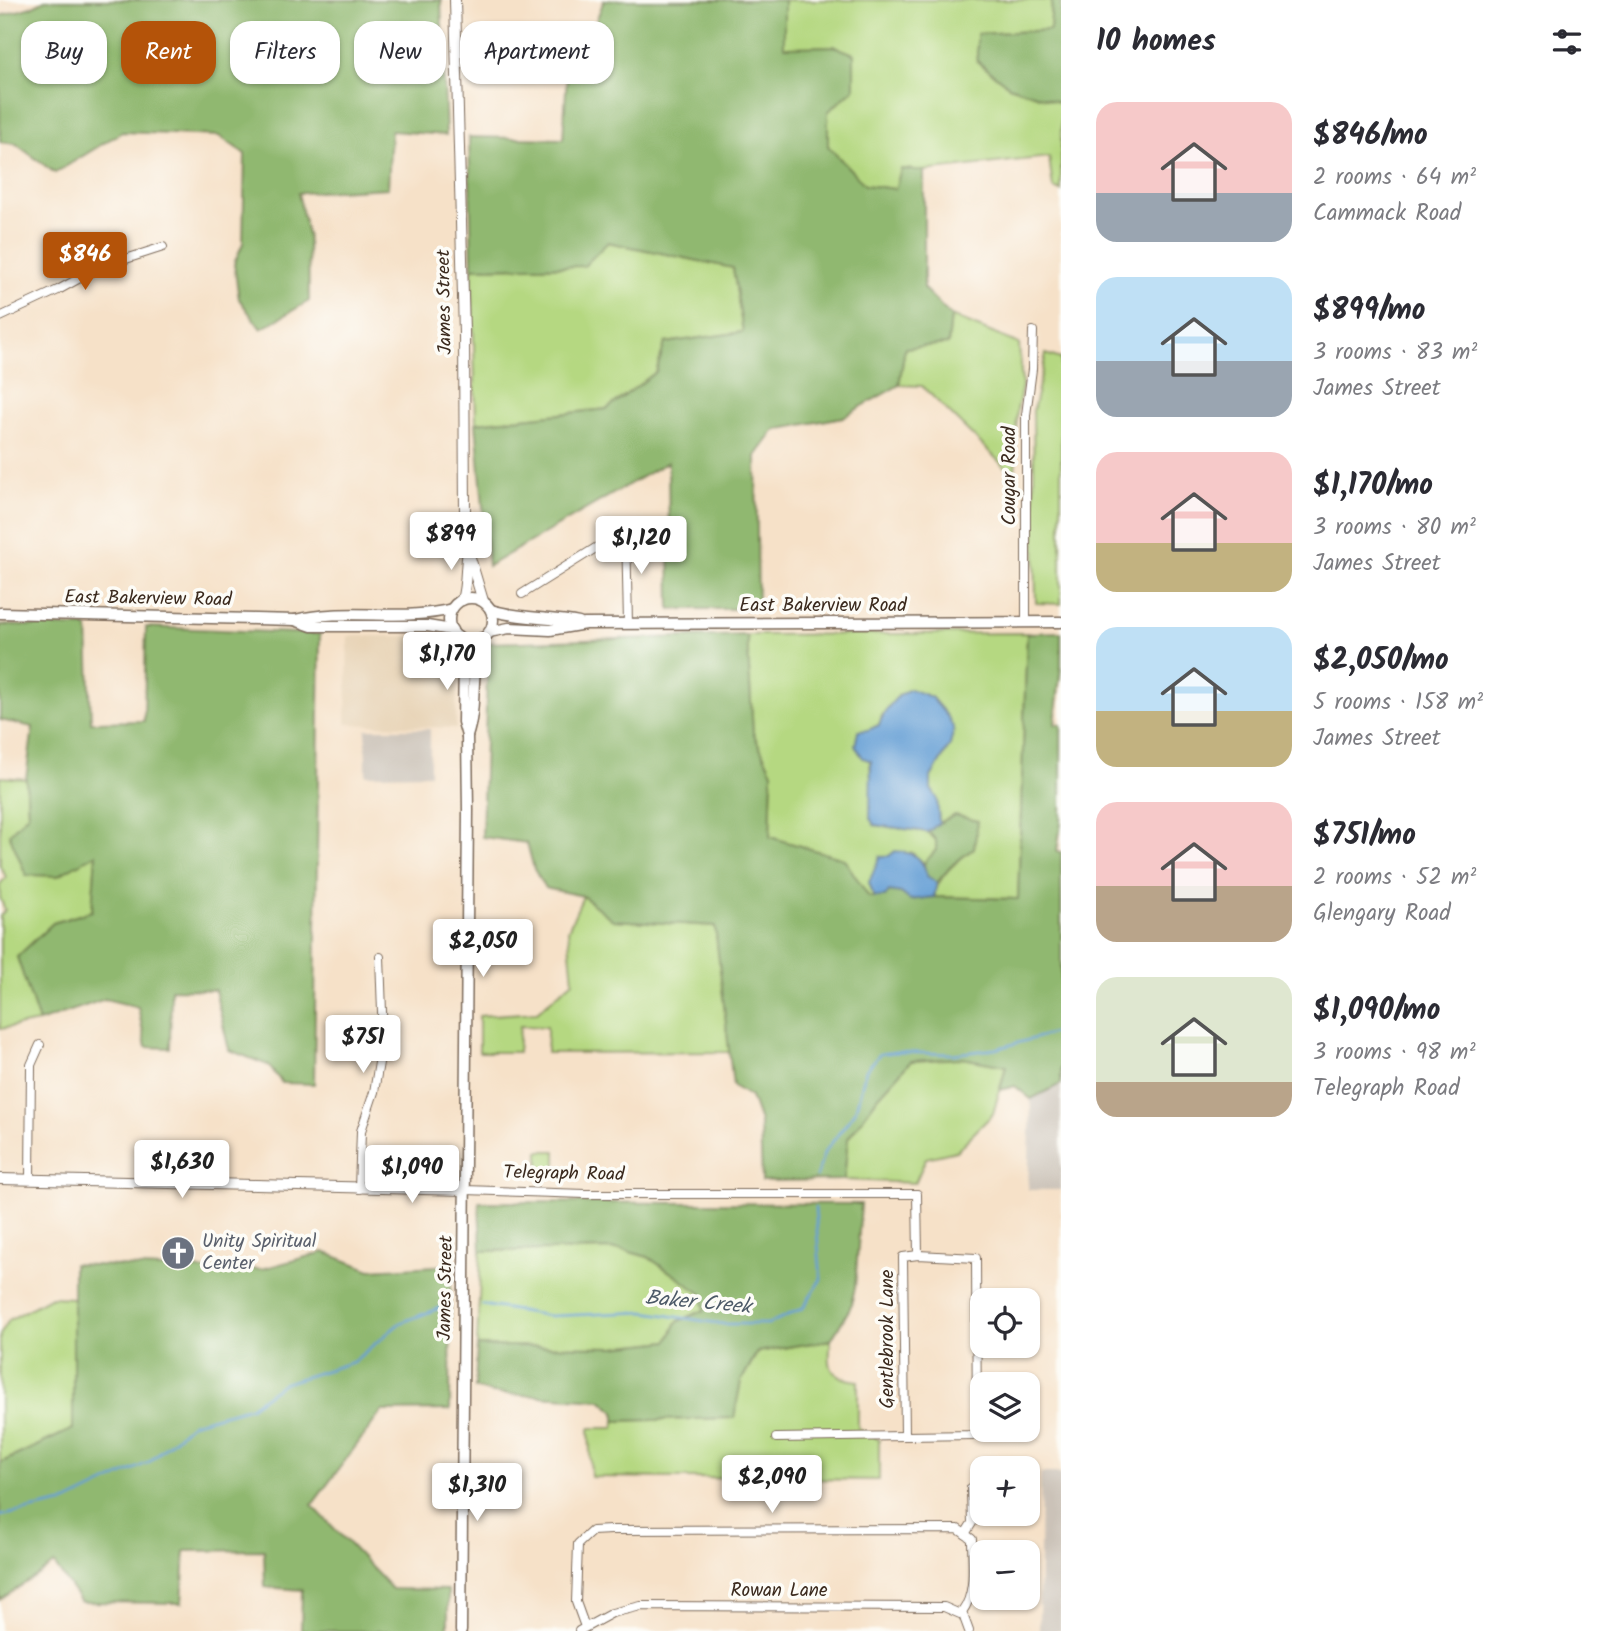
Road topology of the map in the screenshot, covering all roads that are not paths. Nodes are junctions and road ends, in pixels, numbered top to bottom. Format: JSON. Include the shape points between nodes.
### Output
{"nodes":[{"id":1,"x":455,"y":0,"type":"edge"},
{"id":2,"x":163,"y":247,"type":"dead end"},
{"id":3,"x":0,"y":317,"type":"edge"},
{"id":4,"x":1033,"y":331,"type":"dead end"},
{"id":5,"x":468,"y":551,"type":"junction"},
{"id":6,"x":522,"y":594,"type":"dead end"},
{"id":7,"x":462,"y":600,"type":"junction"},
{"id":8,"x":487,"y":606,"type":"junction"},
{"id":9,"x":452,"y":610,"type":"junction"},
{"id":10,"x":0,"y":613,"type":"edge"},
{"id":11,"x":295,"y":620,"type":"junction"},
{"id":12,"x":1026,"y":622,"type":"junction"},
{"id":13,"x":1061,"y":622,"type":"edge"},
{"id":14,"x":585,"y":624,"type":"junction"},
{"id":15,"x":628,"y":624,"type":"junction"},
{"id":16,"x":455,"y":634,"type":"junction"},
{"id":17,"x":486,"y":635,"type":"junction"},
{"id":18,"x":467,"y":736,"type":"junction"},
{"id":19,"x":380,"y":957,"type":"dead end"},
{"id":20,"x":40,"y":1045,"type":"dead end"},
{"id":21,"x":0,"y":1179,"type":"edge"},
{"id":22,"x":30,"y":1180,"type":"junction"},
{"id":23,"x":359,"y":1189,"type":"junction"},
{"id":24,"x":464,"y":1190,"type":"junction"},
{"id":25,"x":917,"y":1194,"type":"joint"},
{"id":26,"x":918,"y":1255,"type":"junction"},
{"id":27,"x":905,"y":1436,"type":"junction"},
{"id":28,"x":776,"y":1437,"type":"dead end"},
{"id":29,"x":970,"y":1526,"type":"edge"},
{"id":30,"x":965,"y":1534,"type":"junction"},
{"id":31,"x":962,"y":1612,"type":"junction"},
{"id":32,"x":582,"y":1629,"type":"edge"},
{"id":33,"x":461,"y":1631,"type":"edge"},
{"id":34,"x":969,"y":1631,"type":"edge"}],
"edges":[{"from":1,"to":5,"type":"street","name":"James Street"},
{"from":2,"to":3,"type":"street","via":[[98,268]]},
{"from":4,"to":12,"type":"street","name":"Cougar Road","via":[[1026,415]]},
{"from":5,"to":7,"type":"street"},
{"from":5,"to":8,"type":"street","name":"James Street"},
{"from":6,"to":15,"type":"street","via":[[626,529]]},
{"from":7,"to":8,"type":"main road","via":[[474,598]]},
{"from":7,"to":9,"type":"main road"},
{"from":8,"to":14,"type":"main road","name":"East Bakerview Road","via":[[509,616]]},
{"from":8,"to":17,"type":"main road","via":[[493,623]]},
{"from":9,"to":11,"type":"main road","name":"East Bakerview Road","via":[[425,615],[316,615]]},
{"from":9,"to":16,"type":"main road","via":[[449,621]]},
{"from":10,"to":11,"type":"main road","name":"East Bakerview Road"},
{"from":11,"to":16,"type":"main road","name":"East Bakerview Road","via":[[312,626],[427,626]]},
{"from":12,"to":13,"type":"main road","name":"East Bakerview Road"},
{"from":12,"to":15,"type":"main road","name":"East Bakerview Road"},
{"from":14,"to":15,"type":"main road","name":"East Bakerview Road"},
{"from":14,"to":17,"type":"main road","name":"East Bakerview Road","via":[[550,630],[509,628]]},
{"from":16,"to":17,"type":"main road","via":[[468,641]]},
{"from":16,"to":18,"type":"main road","name":"James Street","via":[[464,660]]},
{"from":17,"to":18,"type":"main road","name":"James Street","via":[[476,654]]},
{"from":18,"to":24,"type":"main road","name":"James Street"},
{"from":19,"to":23,"type":"street","via":[[383,1039],[374,1092],[361,1131]]},
{"from":20,"to":22,"type":"street","via":[[31,1065]]},
{"from":21,"to":22,"type":"street","name":"Telegraph Road"},
{"from":22,"to":23,"type":"street","name":"Telegraph Road"},
{"from":23,"to":24,"type":"street","name":"Telegraph Road"},
{"from":24,"to":25,"type":"street","name":"Telegraph Road"},
{"from":24,"to":33,"type":"main road","name":"James Street"},
{"from":25,"to":26,"type":"street","name":"Gentlebrook Lane"},
{"from":26,"to":27,"type":"street","name":"Gentlebrook Lane","via":[[904,1257]]},
{"from":26,"to":27,"type":"street","name":"Gentlebrook Lane","via":[[976,1258],[977,1435]]},
{"from":27,"to":28,"type":"street","name":"Gentlebrook Lane"},
{"from":29,"to":30,"type":"street"},
{"from":30,"to":31,"type":"street","via":[[972,1539],[972,1591]]},
{"from":30,"to":32,"type":"street","via":[[958,1529],[592,1531],[578,1544],[576,1602]]},
{"from":31,"to":32,"type":"street","name":"Rowan Lane","via":[[944,1607],[641,1606],[612,1613]]},
{"from":31,"to":34,"type":"street"}]}
